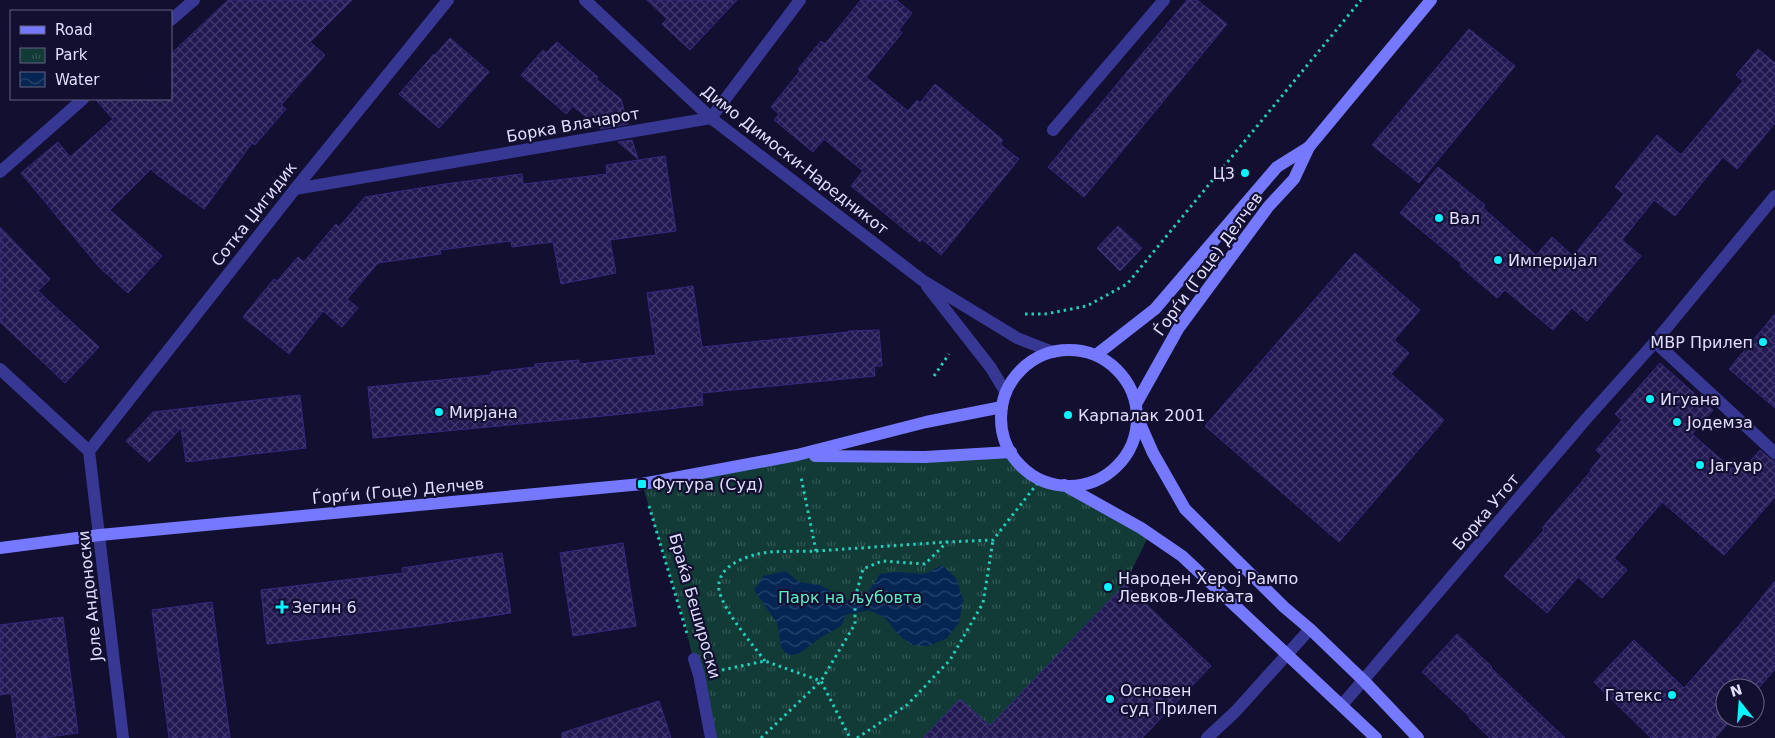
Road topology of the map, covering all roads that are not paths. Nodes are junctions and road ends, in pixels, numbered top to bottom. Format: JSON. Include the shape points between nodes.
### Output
{"nodes":[{"id":1,"x":194,"y":0,"type":"edge"},
{"id":2,"x":448,"y":0,"type":"edge"},
{"id":3,"x":585,"y":0,"type":"edge"},
{"id":4,"x":800,"y":0,"type":"edge"},
{"id":5,"x":1164,"y":0,"type":"edge"},
{"id":6,"x":1432,"y":0,"type":"edge"},
{"id":7,"x":172,"y":19,"type":"edge"},
{"id":8,"x":82,"y":100,"type":"edge"},
{"id":9,"x":711,"y":118,"type":"junction"},
{"id":10,"x":1052,"y":130,"type":"dead end"},
{"id":11,"x":1309,"y":146,"type":"junction"},
{"id":12,"x":0,"y":172,"type":"edge"},
{"id":13,"x":295,"y":189,"type":"junction"},
{"id":14,"x":1775,"y":196,"type":"edge"},
{"id":15,"x":922,"y":280,"type":"junction"},
{"id":16,"x":1655,"y":342,"type":"junction"},
{"id":17,"x":1053,"y":352,"type":"junction"},
{"id":18,"x":1096,"y":355,"type":"junction"},
{"id":19,"x":0,"y":369,"type":"edge"},
{"id":20,"x":1006,"y":393,"type":"junction"},
{"id":21,"x":1136,"y":404,"type":"junction"},
{"id":22,"x":1002,"y":407,"type":"junction"},
{"id":23,"x":1138,"y":419,"type":"junction"},
{"id":24,"x":89,"y":451,"type":"junction"},
{"id":25,"x":1011,"y":452,"type":"junction"},
{"id":26,"x":1775,"y":453,"type":"edge"},
{"id":27,"x":797,"y":456,"type":"junction"},
{"id":28,"x":1064,"y":485,"type":"junction"},
{"id":29,"x":100,"y":535,"type":"junction"},
{"id":30,"x":0,"y":548,"type":"edge"},
{"id":31,"x":1310,"y":629,"type":"junction"},
{"id":32,"x":1286,"y":654,"type":"junction"},
{"id":33,"x":694,"y":659,"type":"road end"},
{"id":34,"x":1364,"y":681,"type":"junction"},
{"id":35,"x":1342,"y":705,"type":"junction"},
{"id":36,"x":123,"y":738,"type":"edge"},
{"id":37,"x":712,"y":738,"type":"edge"},
{"id":38,"x":1207,"y":738,"type":"edge"},
{"id":39,"x":1376,"y":738,"type":"edge"},
{"id":40,"x":1418,"y":738,"type":"edge"}],
"edges":[{"from":1,"to":7,"type":"street"},
{"from":2,"to":13,"type":"street","name":"Сотка Џигидик"},
{"from":3,"to":9,"type":"street","name":"Димо Димоски-Наредникот"},
{"from":4,"to":9,"type":"street"},
{"from":5,"to":10,"type":"street"},
{"from":6,"to":11,"type":"main road","name":"Ѓорѓи (Гоце) Делчев"},
{"from":8,"to":12,"type":"street"},
{"from":9,"to":13,"type":"street","name":"Борка Влачарот"},
{"from":9,"to":15,"type":"street","name":"Димо Димоски-Наредникот"},
{"from":11,"to":18,"type":"main road","name":"Ѓорѓи (Гоце) Делчев","via":[[1277,167],[1155,309]]},
{"from":11,"to":21,"type":"main road","name":"Ѓорѓи (Гоце) Делчев","via":[[1294,179],[1268,207],[1178,329]]},
{"from":13,"to":24,"type":"street","name":"Сотка Џигидик"},
{"from":14,"to":16,"type":"street","name":"Борка Утот"},
{"from":15,"to":17,"type":"street","name":"Димо Димоски-Наредникот","via":[[1017,338]]},
{"from":15,"to":20,"type":"street","name":"Димо Димоски-Наредникот","via":[[991,368]]},
{"from":16,"to":26,"type":"street"},
{"from":16,"to":34,"type":"street","name":"Борка Утот"},
{"from":17,"to":18,"type":"main road","via":[[1082,351]]},
{"from":17,"to":20,"type":"main road","via":[[1025,366]]},
{"from":18,"to":21,"type":"main road","via":[[1114,366],[1128,383]]},
{"from":19,"to":24,"type":"street"},
{"from":20,"to":22,"type":"main road"},
{"from":21,"to":23,"type":"main road"},
{"from":22,"to":25,"type":"main road","via":[[1004,438]]},
{"from":22,"to":27,"type":"main road","name":"Ѓорѓи (Гоце) Делчев","via":[[926,422]]},
{"from":23,"to":28,"type":"main road","via":[[1134,441],[1123,460],[1107,475],[1087,484]]},
{"from":23,"to":31,"type":"main road","via":[[1185,509]]},
{"from":24,"to":29,"type":"street","name":"Јоле Андоноски"},
{"from":25,"to":27,"type":"main road","name":"Ѓорѓи (Гоце) Делчев","via":[[925,457]]},
{"from":25,"to":28,"type":"main road","via":[[1040,480]]},
{"from":27,"to":29,"type":"main road","name":"Ѓорѓи (Гоце) Делчев","via":[[642,484]]},
{"from":28,"to":32,"type":"main road","via":[[1182,556]]},
{"from":29,"to":30,"type":"main road","name":"Ѓорѓи (Гоце) Делчев"},
{"from":29,"to":36,"type":"street","name":"Јоле Андоноски"},
{"from":31,"to":32,"type":"street"},
{"from":31,"to":34,"type":"main road"},
{"from":32,"to":35,"type":"main road"},
{"from":32,"to":38,"type":"street","via":[[1235,712]]},
{"from":33,"to":37,"type":"street","name":"Браќа Бешироски"},
{"from":34,"to":35,"type":"street","name":"Борка Утот"},
{"from":34,"to":40,"type":"main road"},
{"from":35,"to":39,"type":"main road"}]}
